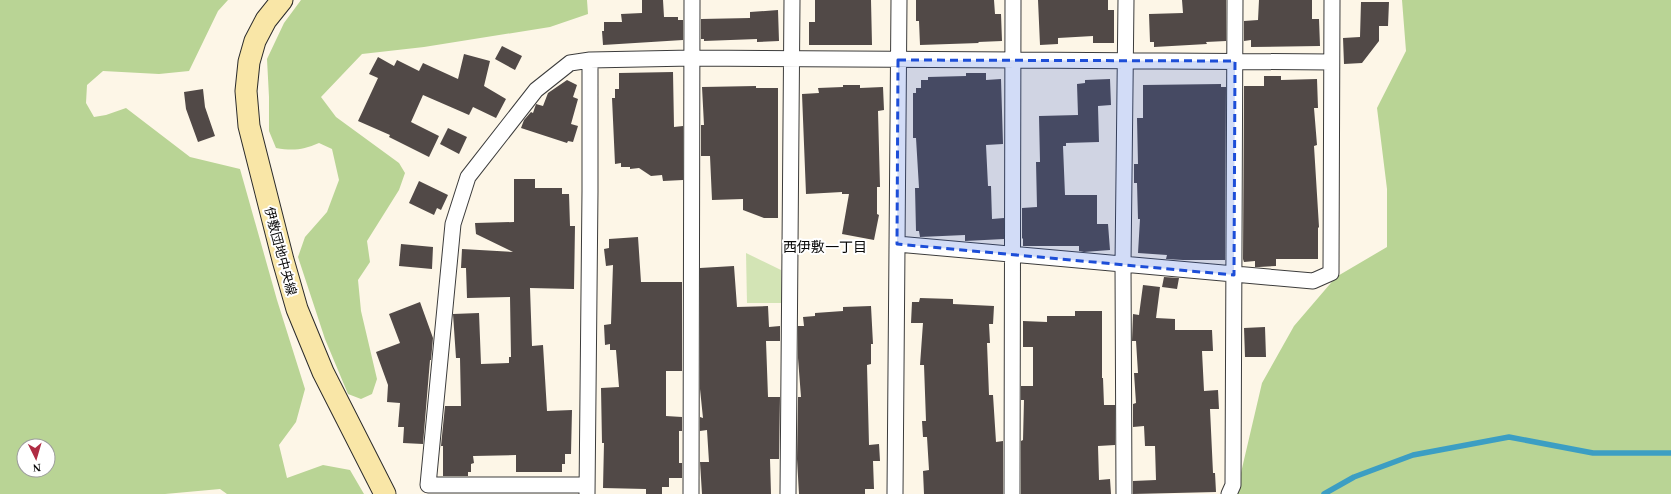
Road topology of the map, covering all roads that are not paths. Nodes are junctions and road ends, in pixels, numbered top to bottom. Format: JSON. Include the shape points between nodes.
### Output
{"nodes":[{"id":1,"x":282,"y":0,"type":"edge"},
{"id":2,"x":692,"y":0,"type":"edge"},
{"id":3,"x":792,"y":0,"type":"edge"},
{"id":4,"x":899,"y":0,"type":"edge"},
{"id":5,"x":1013,"y":0,"type":"edge"},
{"id":6,"x":1126,"y":0,"type":"edge"},
{"id":7,"x":1235,"y":0,"type":"edge"},
{"id":8,"x":1332,"y":0,"type":"edge"},
{"id":9,"x":692,"y":58,"type":"junction"},
{"id":10,"x":791,"y":59,"type":"junction"},
{"id":11,"x":590,"y":60,"type":"junction"},
{"id":12,"x":898,"y":60,"type":"junction"},
{"id":13,"x":1012,"y":60,"type":"junction"},
{"id":14,"x":1126,"y":61,"type":"junction"},
{"id":15,"x":1235,"y":61,"type":"junction"},
{"id":16,"x":1331,"y":62,"type":"junction"},
{"id":17,"x":897,"y":244,"type":"junction"},
{"id":18,"x":1013,"y":255,"type":"junction"},
{"id":19,"x":1123,"y":264,"type":"junction"},
{"id":20,"x":1234,"y":274,"type":"junction"},
{"id":21,"x":588,"y":490,"type":"edge"},
{"id":22,"x":385,"y":494,"type":"edge"},
{"id":23,"x":691,"y":494,"type":"edge"},
{"id":24,"x":788,"y":494,"type":"edge"},
{"id":25,"x":895,"y":494,"type":"edge"},
{"id":26,"x":1012,"y":494,"type":"edge"},
{"id":27,"x":1124,"y":494,"type":"edge"},
{"id":28,"x":1229,"y":494,"type":"edge"}],
"edges":[{"from":1,"to":22,"type":"street","name":"伊敷団地中央線","via":[[266,20],[255,41],[249,62],[246,91],[249,126],[297,309],[323,372]]},
{"from":2,"to":9,"type":"street"},
{"from":3,"to":10,"type":"street"},
{"from":4,"to":12,"type":"street"},
{"from":5,"to":13,"type":"street"},
{"from":6,"to":14,"type":"street"},
{"from":7,"to":15,"type":"street"},
{"from":8,"to":16,"type":"street"},
{"from":9,"to":10,"type":"street"},
{"from":9,"to":11,"type":"street"},
{"from":9,"to":23,"type":"street"},
{"from":10,"to":12,"type":"street"},
{"from":10,"to":24,"type":"street"},
{"from":11,"to":21,"type":"street"},
{"from":11,"to":21,"type":"street","via":[[570,63],[536,90],[468,177],[453,224],[428,485]]},
{"from":12,"to":13,"type":"street"},
{"from":12,"to":17,"type":"street"},
{"from":13,"to":14,"type":"street"},
{"from":13,"to":18,"type":"street"},
{"from":14,"to":15,"type":"street"},
{"from":14,"to":19,"type":"street"},
{"from":15,"to":16,"type":"street"},
{"from":15,"to":20,"type":"street"},
{"from":16,"to":20,"type":"street","via":[[1331,273],[1313,281]]},
{"from":17,"to":18,"type":"street"},
{"from":17,"to":25,"type":"street"},
{"from":18,"to":19,"type":"street"},
{"from":18,"to":26,"type":"street"},
{"from":19,"to":20,"type":"street"},
{"from":19,"to":27,"type":"street"},
{"from":20,"to":28,"type":"street","via":[[1233,485]]}]}
